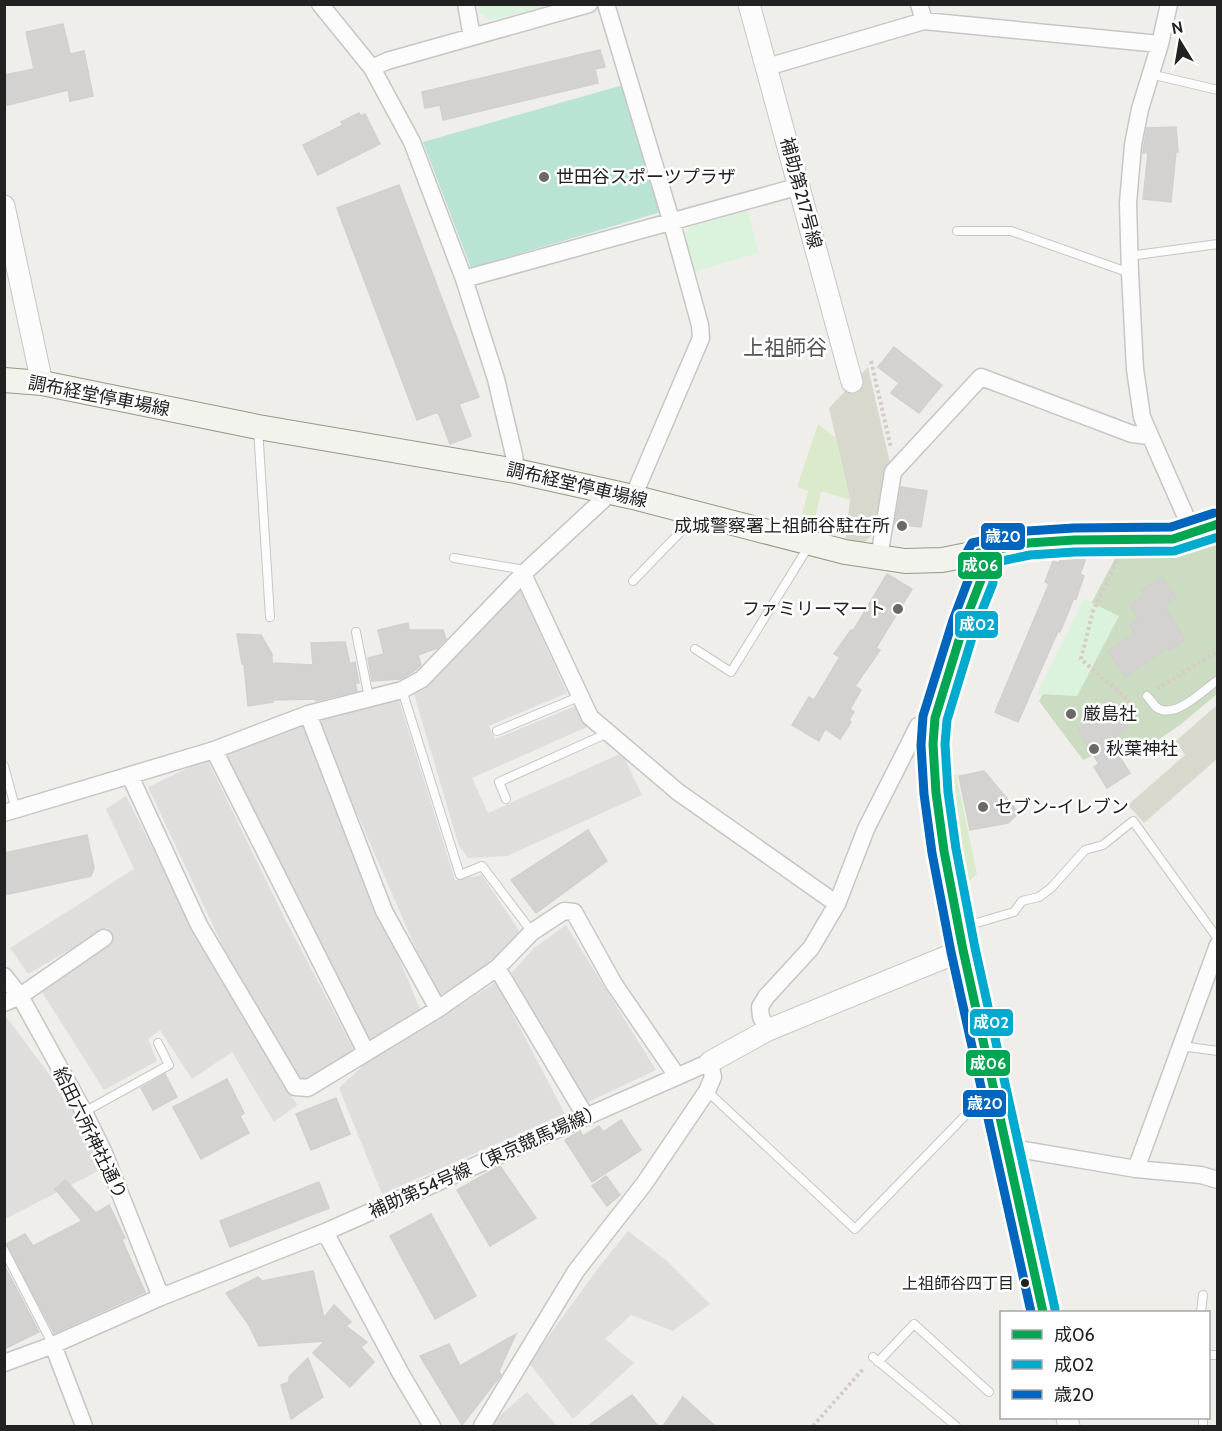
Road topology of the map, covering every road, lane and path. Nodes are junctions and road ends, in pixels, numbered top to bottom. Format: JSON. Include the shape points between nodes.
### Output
{"nodes":[{"id":1,"x":320,"y":4,"type":"edge"},
{"id":2,"x":466,"y":4,"type":"edge"},
{"id":3,"x":589,"y":4,"type":"edge"},
{"id":4,"x":606,"y":4,"type":"edge"},
{"id":5,"x":749,"y":4,"type":"edge"},
{"id":6,"x":919,"y":4,"type":"edge"},
{"id":7,"x":1169,"y":4,"type":"edge"},
{"id":8,"x":924,"y":21,"type":"junction"},
{"id":9,"x":472,"y":37,"type":"junction"},
{"id":10,"x":1160,"y":44,"type":"junction"},
{"id":11,"x":767,"y":67,"type":"junction"},
{"id":12,"x":372,"y":68,"type":"junction"},
{"id":13,"x":1150,"y":74,"type":"junction"},
{"id":14,"x":1218,"y":90,"type":"edge"},
{"id":15,"x":800,"y":186,"type":"junction"},
{"id":16,"x":4,"y":206,"type":"edge"},
{"id":17,"x":671,"y":220,"type":"junction"},
{"id":18,"x":957,"y":231,"type":"dead end"},
{"id":19,"x":7,"y":232,"type":"edge"},
{"id":20,"x":1218,"y":244,"type":"edge"},
{"id":21,"x":1130,"y":265,"type":"junction"},
{"id":22,"x":464,"y":279,"type":"junction"},
{"id":23,"x":871,"y":361,"type":"dead end"},
{"id":24,"x":4,"y":380,"type":"edge"},
{"id":25,"x":852,"y":382,"type":"dead end"},
{"id":26,"x":42,"y":383,"type":"junction"},
{"id":27,"x":258,"y":427,"type":"junction"},
{"id":28,"x":1149,"y":436,"type":"junction"},
{"id":29,"x":896,"y":468,"type":"junction"},
{"id":30,"x":516,"y":471,"type":"junction"},
{"id":31,"x":609,"y":491,"type":"junction"},
{"id":32,"x":633,"y":497,"type":"junction"},
{"id":33,"x":693,"y":513,"type":"junction"},
{"id":34,"x":1218,"y":524,"type":"edge"},
{"id":35,"x":1193,"y":533,"type":"junction"},
{"id":36,"x":1127,"y":540,"type":"junction"},
{"id":37,"x":811,"y":542,"type":"junction"},
{"id":38,"x":979,"y":553,"type":"junction"},
{"id":39,"x":454,"y":558,"type":"dead end"},
{"id":40,"x":879,"y":558,"type":"junction"},
{"id":41,"x":523,"y":574,"type":"junction"},
{"id":42,"x":633,"y":581,"type":"dead end"},
{"id":43,"x":270,"y":617,"type":"dead end"},
{"id":44,"x":356,"y":632,"type":"dead end"},
{"id":45,"x":695,"y":649,"type":"dead end"},
{"id":46,"x":1218,"y":651,"type":"edge"},
{"id":47,"x":1218,"y":680,"type":"edge"},
{"id":48,"x":402,"y":690,"type":"junction"},
{"id":49,"x":581,"y":696,"type":"junction"},
{"id":50,"x":1147,"y":696,"type":"junction"},
{"id":51,"x":369,"y":698,"type":"junction"},
{"id":52,"x":1133,"y":704,"type":"junction"},
{"id":53,"x":1124,"y":710,"type":"dead end"},
{"id":54,"x":308,"y":714,"type":"junction"},
{"id":55,"x":935,"y":718,"type":"junction"},
{"id":56,"x":497,"y":731,"type":"dead end"},
{"id":57,"x":609,"y":732,"type":"junction"},
{"id":58,"x":214,"y":750,"type":"junction"},
{"id":59,"x":4,"y":766,"type":"edge"},
{"id":60,"x":130,"y":776,"type":"junction"},
{"id":61,"x":507,"y":799,"type":"dead end"},
{"id":62,"x":10,"y":812,"type":"edge"},
{"id":63,"x":837,"y":904,"type":"junction"},
{"id":64,"x":532,"y":932,"type":"junction"},
{"id":65,"x":104,"y":938,"type":"dead end"},
{"id":66,"x":1218,"y":939,"type":"edge"},
{"id":67,"x":1218,"y":945,"type":"edge"},
{"id":68,"x":963,"y":950,"type":"junction"},
{"id":69,"x":497,"y":968,"type":"junction"},
{"id":70,"x":4,"y":976,"type":"edge"},
{"id":71,"x":20,"y":996,"type":"junction"},
{"id":72,"x":4,"y":1003,"type":"edge"},
{"id":73,"x":438,"y":1009,"type":"junction"},
{"id":74,"x":768,"y":1030,"type":"junction"},
{"id":75,"x":158,"y":1042,"type":"dead end"},
{"id":76,"x":1181,"y":1046,"type":"junction"},
{"id":77,"x":1218,"y":1051,"type":"edge"},
{"id":78,"x":366,"y":1052,"type":"junction"},
{"id":79,"x":710,"y":1062,"type":"junction"},
{"id":80,"x":677,"y":1076,"type":"junction"},
{"id":81,"x":992,"y":1087,"type":"junction"},
{"id":82,"x":707,"y":1091,"type":"junction"},
{"id":83,"x":84,"y":1112,"type":"junction"},
{"id":84,"x":586,"y":1117,"type":"junction"},
{"id":85,"x":1006,"y":1147,"type":"junction"},
{"id":86,"x":1136,"y":1169,"type":"junction"},
{"id":87,"x":1218,"y":1180,"type":"edge"},
{"id":88,"x":325,"y":1233,"type":"junction"},
{"id":89,"x":4,"y":1250,"type":"edge"},
{"id":90,"x":1203,"y":1295,"type":"dead end"},
{"id":91,"x":160,"y":1297,"type":"junction"},
{"id":92,"x":1043,"y":1311,"type":"edge"},
{"id":93,"x":1201,"y":1311,"type":"edge"},
{"id":94,"x":53,"y":1345,"type":"junction"},
{"id":95,"x":875,"y":1359,"type":"junction"},
{"id":96,"x":4,"y":1364,"type":"edge"},
{"id":97,"x":989,"y":1392,"type":"dead end"},
{"id":98,"x":84,"y":1426,"type":"edge"},
{"id":99,"x":432,"y":1426,"type":"edge"},
{"id":100,"x":482,"y":1426,"type":"edge"},
{"id":101,"x":813,"y":1426,"type":"edge"},
{"id":102,"x":956,"y":1426,"type":"edge"}],
"edges":[{"from":1,"to":12,"type":"street"},
{"from":2,"to":9,"type":"street"},
{"from":3,"to":9,"type":"street"},
{"from":4,"to":17,"type":"street"},
{"from":5,"to":11,"type":"street","name":"補助第217号線"},
{"from":6,"to":8,"type":"street"},
{"from":7,"to":10,"type":"street"},
{"from":8,"to":10,"type":"street"},
{"from":8,"to":11,"type":"street"},
{"from":9,"to":12,"type":"street"},
{"from":10,"to":13,"type":"street"},
{"from":11,"to":15,"type":"street","name":"補助第217号線"},
{"from":12,"to":22,"type":"street","via":[[412,142]]},
{"from":13,"to":14,"type":"lane"},
{"from":13,"to":21,"type":"street","via":[[1133,145],[1128,203]]},
{"from":15,"to":17,"type":"street"},
{"from":15,"to":25,"type":"street","name":"補助第217号線"},
{"from":16,"to":19,"type":"street"},
{"from":17,"to":22,"type":"street"},
{"from":17,"to":32,"type":"street","via":[[701,338]]},
{"from":18,"to":21,"type":"lane","via":[[1011,231]]},
{"from":19,"to":26,"type":"street"},
{"from":20,"to":21,"type":"lane"},
{"from":21,"to":28,"type":"street","via":[[1135,369]]},
{"from":22,"to":30,"type":"street","via":[[496,379]]},
{"from":23,"to":29,"type":"path"},
{"from":24,"to":26,"type":"main road","name":"調布経堂停車場線"},
{"from":26,"to":27,"type":"main road","name":"調布経堂停車場線"},
{"from":27,"to":30,"type":"main road","name":"調布経堂停車場線"},
{"from":27,"to":43,"type":"lane"},
{"from":28,"to":29,"type":"street","via":[[1132,434],[981,377]]},
{"from":28,"to":35,"type":"street"},
{"from":29,"to":40,"type":"street"},
{"from":30,"to":31,"type":"main road","name":"調布経堂停車場線"},
{"from":31,"to":32,"type":"main road","name":"調布経堂停車場線"},
{"from":31,"to":41,"type":"street"},
{"from":32,"to":33,"type":"main road","name":"調布経堂停車場線"},
{"from":33,"to":37,"type":"main road","name":"調布経堂停車場線"},
{"from":33,"to":42,"type":"lane","via":[[691,521]]},
{"from":34,"to":35,"type":"main road","name":"調布経堂停車場線"},
{"from":35,"to":36,"type":"main road","name":"調布経堂停車場線","via":[[1173,539]]},
{"from":36,"to":38,"type":"main road","name":"調布経堂停車場線","via":[[1028,543]]},
{"from":36,"to":52,"type":"path","via":[[1093,611],[1081,659]]},
{"from":37,"to":40,"type":"main road","name":"調布経堂停車場線"},
{"from":37,"to":45,"type":"lane","via":[[731,672]]},
{"from":38,"to":40,"type":"main road","name":"調布経堂停車場線","via":[[942,560]]},
{"from":38,"to":55,"type":"street","via":[[981,580],[963,624]]},
{"from":39,"to":41,"type":"lane","via":[[519,569]]},
{"from":41,"to":48,"type":"street","via":[[422,679]]},
{"from":41,"to":49,"type":"street"},
{"from":44,"to":51,"type":"lane"},
{"from":46,"to":50,"type":"path"},
{"from":47,"to":50,"type":"lane","via":[[1170,712],[1158,708]]},
{"from":48,"to":51,"type":"street"},
{"from":48,"to":64,"type":"lane","via":[[460,875],[482,866]]},
{"from":49,"to":56,"type":"lane"},
{"from":49,"to":57,"type":"street","via":[[590,717]]},
{"from":50,"to":52,"type":"path"},
{"from":51,"to":54,"type":"street"},
{"from":52,"to":53,"type":"path"},
{"from":54,"to":58,"type":"street"},
{"from":54,"to":73,"type":"street","via":[[384,911]]},
{"from":55,"to":63,"type":"street","via":[[918,726],[866,829]]},
{"from":55,"to":68,"type":"street","via":[[936,793]]},
{"from":57,"to":61,"type":"lane","via":[[499,782]]},
{"from":57,"to":63,"type":"street","via":[[678,792]]},
{"from":58,"to":60,"type":"street"},
{"from":58,"to":78,"type":"street"},
{"from":59,"to":62,"type":"lane"},
{"from":60,"to":62,"type":"street"},
{"from":60,"to":78,"type":"street","via":[[199,925],[295,1087],[308,1088]]},
{"from":63,"to":74,"type":"street","via":[[811,948],[760,1007]]},
{"from":64,"to":69,"type":"street"},
{"from":64,"to":80,"type":"street","via":[[564,911],[574,912],[614,984]]},
{"from":65,"to":71,"type":"street"},
{"from":66,"to":68,"type":"lane","via":[[1132,821],[1103,845],[1085,850],[1039,897],[1022,901],[1014,912],[974,924]]},
{"from":67,"to":76,"type":"street"},
{"from":68,"to":74,"type":"street","name":"補助第54号線（東京競馬場線）"},
{"from":68,"to":81,"type":"street"},
{"from":69,"to":73,"type":"street"},
{"from":69,"to":84,"type":"street"},
{"from":70,"to":71,"type":"street","name":"給田六所神社通り"},
{"from":71,"to":72,"type":"street"},
{"from":71,"to":83,"type":"street","name":"給田六所神社通り"},
{"from":73,"to":78,"type":"street"},
{"from":74,"to":79,"type":"street","name":"補助第54号線（東京競馬場線）"},
{"from":75,"to":83,"type":"lane","via":[[169,1065]]},
{"from":76,"to":77,"type":"lane"},
{"from":76,"to":86,"type":"street"},
{"from":79,"to":80,"type":"street","name":"補助第54号線（東京競馬場線）"},
{"from":79,"to":82,"type":"street","via":[[713,1077]]},
{"from":80,"to":84,"type":"street","name":"補助第54号線（東京競馬場線）"},
{"from":81,"to":82,"type":"lane","via":[[855,1229]]},
{"from":81,"to":85,"type":"street"},
{"from":82,"to":100,"type":"street","via":[[644,1184],[576,1271]]},
{"from":83,"to":91,"type":"street","name":"給田六所神社通り"},
{"from":84,"to":88,"type":"street","name":"補助第54号線（東京競馬場線）"},
{"from":85,"to":86,"type":"street"},
{"from":85,"to":92,"type":"street"},
{"from":86,"to":87,"type":"street"},
{"from":88,"to":91,"type":"street","name":"補助第54号線（東京競馬場線）"},
{"from":88,"to":99,"type":"street"},
{"from":89,"to":94,"type":"lane"},
{"from":90,"to":93,"type":"lane"},
{"from":91,"to":94,"type":"street","name":"補助第54号線（東京競馬場線）"},
{"from":94,"to":96,"type":"street","name":"補助第54号線（東京競馬場線）"},
{"from":94,"to":98,"type":"street"},
{"from":95,"to":97,"type":"lane","via":[[914,1324]]},
{"from":95,"to":101,"type":"path"},
{"from":95,"to":102,"type":"lane"}]}
